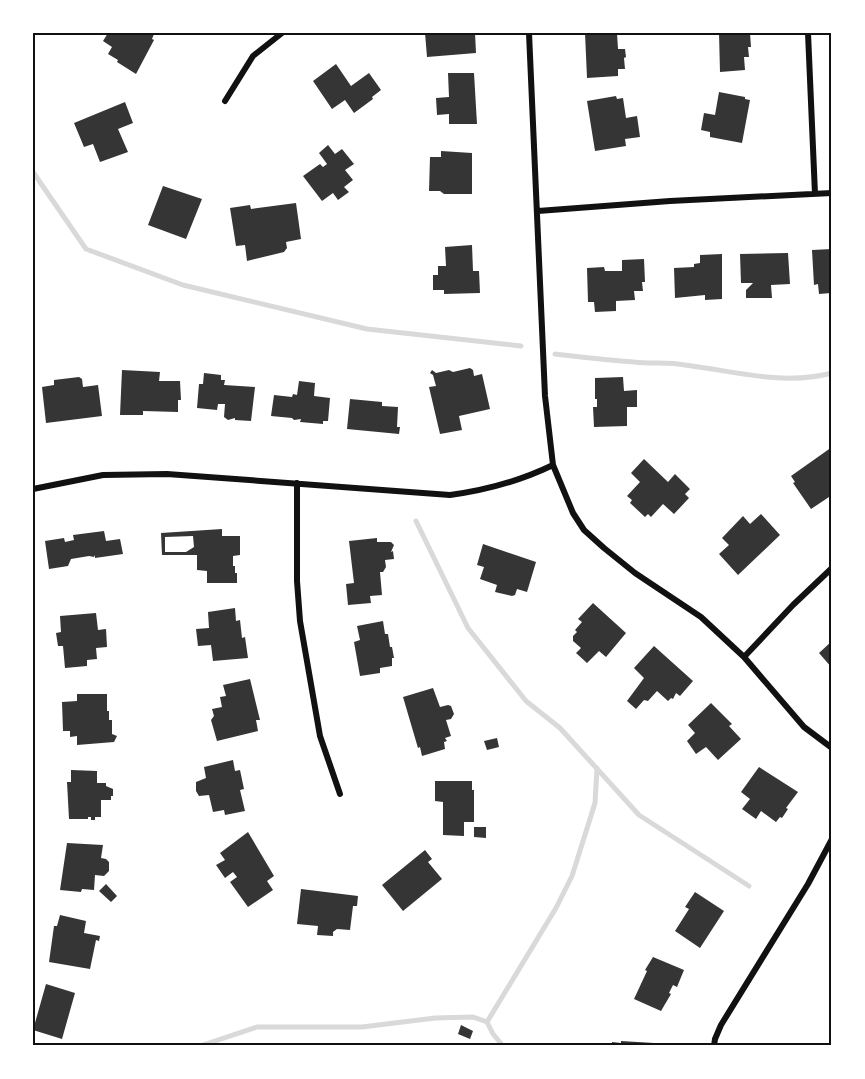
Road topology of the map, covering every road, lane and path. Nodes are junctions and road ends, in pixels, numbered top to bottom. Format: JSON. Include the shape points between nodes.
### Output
{"nodes":[{"id":1,"x":282,"y":33,"type":"edge"},
{"id":2,"x":529,"y":33,"type":"edge"},
{"id":3,"x":808,"y":33,"type":"edge"},
{"id":4,"x":225,"y":101,"type":"dead end"},
{"id":5,"x":832,"y":193,"type":"edge"},
{"id":6,"x":814,"y":194,"type":"junction"},
{"id":7,"x":538,"y":211,"type":"junction"},
{"id":8,"x":553,"y":465,"type":"junction"},
{"id":9,"x":297,"y":483,"type":"junction"},
{"id":10,"x":33,"y":489,"type":"edge"},
{"id":11,"x":832,"y":568,"type":"edge"},
{"id":12,"x":744,"y":657,"type":"junction"},
{"id":13,"x":832,"y":748,"type":"edge"},
{"id":14,"x":340,"y":795,"type":"dead end"},
{"id":15,"x":832,"y":839,"type":"edge"},
{"id":16,"x":714,"y":1046,"type":"edge"}],
"edges":[{"from":1,"to":4,"type":"street","via":[[253,56]]},
{"from":2,"to":7,"type":"street"},
{"from":3,"to":6,"type":"street"},
{"from":5,"to":6,"type":"street"},
{"from":6,"to":7,"type":"street"},
{"from":7,"to":8,"type":"street","via":[[545,396]]},
{"from":8,"to":9,"type":"street","via":[[530,477],[450,495]]},
{"from":8,"to":12,"type":"street","via":[[584,530],[635,573],[701,617]]},
{"from":9,"to":10,"type":"street","via":[[167,474],[103,475]]},
{"from":9,"to":14,"type":"street","via":[[300,621],[320,736]]},
{"from":11,"to":12,"type":"street"},
{"from":12,"to":13,"type":"street","via":[[804,727]]},
{"from":15,"to":16,"type":"street","via":[[721,1025]]}]}
